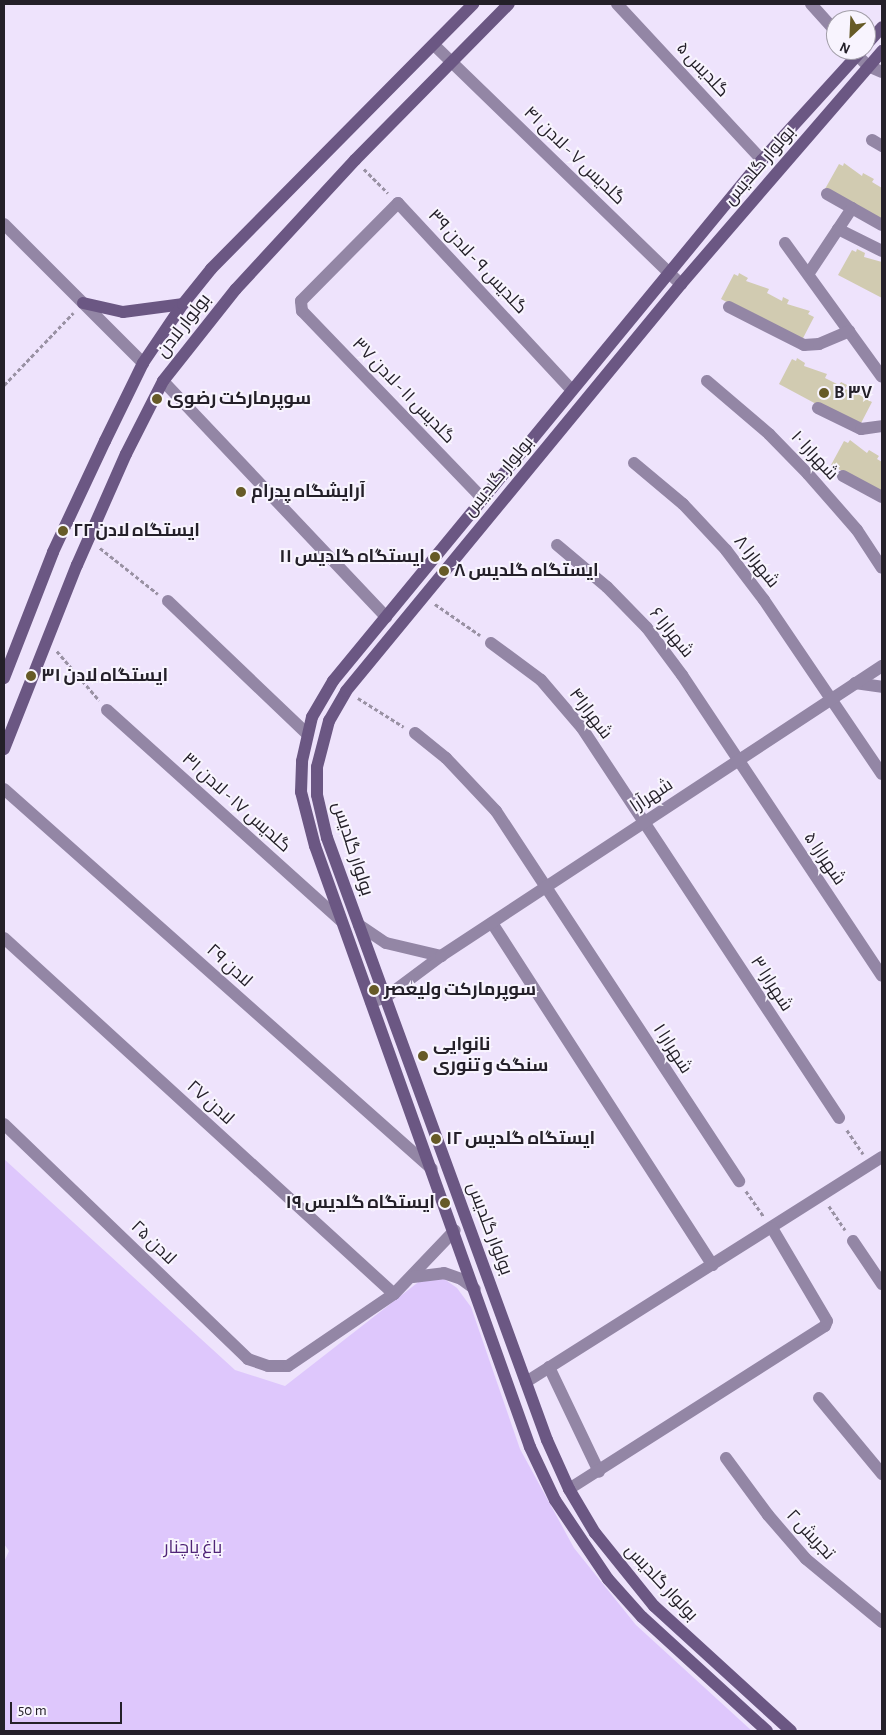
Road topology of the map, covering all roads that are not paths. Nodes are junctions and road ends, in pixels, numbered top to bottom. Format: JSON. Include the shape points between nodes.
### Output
{"nodes":[{"id":1,"x":473,"y":4,"type":"edge"},
{"id":2,"x":510,"y":4,"type":"edge"},
{"id":3,"x":617,"y":4,"type":"edge"},
{"id":4,"x":811,"y":4,"type":"edge"},
{"id":5,"x":826,"y":21,"type":"edge"},
{"id":6,"x":434,"y":45,"type":"junction"},
{"id":7,"x":882,"y":51,"type":"edge"},
{"id":8,"x":850,"y":60,"type":"edge"},
{"id":9,"x":863,"y":60,"type":"edge"},
{"id":10,"x":454,"y":64,"type":"junction"},
{"id":11,"x":868,"y":66,"type":"junction"},
{"id":12,"x":882,"y":72,"type":"edge"},
{"id":13,"x":762,"y":160,"type":"junction"},
{"id":14,"x":827,"y":194,"type":"dead end"},
{"id":15,"x":852,"y":208,"type":"junction"},
{"id":16,"x":4,"y":224,"type":"edge"},
{"id":17,"x":882,"y":225,"type":"edge"},
{"id":18,"x":838,"y":229,"type":"junction"},
{"id":19,"x":785,"y":243,"type":"dead end"},
{"id":20,"x":882,"y":251,"type":"edge"},
{"id":21,"x":809,"y":273,"type":"junction"},
{"id":22,"x":670,"y":274,"type":"junction"},
{"id":23,"x":682,"y":284,"type":"junction"},
{"id":24,"x":83,"y":303,"type":"junction"},
{"id":25,"x":182,"y":304,"type":"junction"},
{"id":26,"x":300,"y":306,"type":"joint"},
{"id":27,"x":729,"y":307,"type":"dead end"},
{"id":28,"x":849,"y":331,"type":"junction"},
{"id":29,"x":143,"y":363,"type":"junction"},
{"id":30,"x":882,"y":377,"type":"edge"},
{"id":31,"x":707,"y":381,"type":"dead end"},
{"id":32,"x":163,"y":382,"type":"junction"},
{"id":33,"x":572,"y":390,"type":"junction"},
{"id":34,"x":818,"y":408,"type":"dead end"},
{"id":35,"x":882,"y":426,"type":"edge"},
{"id":36,"x":634,"y":463,"type":"dead end"},
{"id":37,"x":843,"y":476,"type":"dead end"},
{"id":38,"x":882,"y":497,"type":"edge"},
{"id":39,"x":483,"y":499,"type":"junction"},
{"id":40,"x":557,"y":545,"type":"dead end"},
{"id":41,"x":882,"y":568,"type":"edge"},
{"id":42,"x":168,"y":601,"type":"road end"},
{"id":43,"x":386,"y":616,"type":"junction"},
{"id":44,"x":491,"y":643,"type":"road end"},
{"id":45,"x":882,"y":666,"type":"edge"},
{"id":46,"x":4,"y":678,"type":"edge"},
{"id":47,"x":856,"y":682,"type":"junction"},
{"id":48,"x":882,"y":687,"type":"edge"},
{"id":49,"x":830,"y":700,"type":"junction"},
{"id":50,"x":108,"y":710,"type":"road end"},
{"id":51,"x":415,"y":733,"type":"road end"},
{"id":52,"x":307,"y":734,"type":"junction"},
{"id":53,"x":4,"y":748,"type":"edge"},
{"id":54,"x":738,"y":761,"type":"junction"},
{"id":55,"x":882,"y":774,"type":"edge"},
{"id":56,"x":4,"y":789,"type":"edge"},
{"id":57,"x":643,"y":822,"type":"junction"},
{"id":58,"x":545,"y":888,"type":"junction"},
{"id":59,"x":341,"y":921,"type":"junction"},
{"id":60,"x":492,"y":923,"type":"junction"},
{"id":61,"x":359,"y":924,"type":"junction"},
{"id":62,"x":4,"y":938,"type":"edge"},
{"id":63,"x":441,"y":956,"type":"junction"},
{"id":64,"x":882,"y":976,"type":"edge"},
{"id":65,"x":386,"y":997,"type":"junction"},
{"id":66,"x":371,"y":1002,"type":"junction"},
{"id":67,"x":839,"y":1118,"type":"road end"},
{"id":68,"x":4,"y":1124,"type":"edge"},
{"id":69,"x":882,"y":1157,"type":"edge"},
{"id":70,"x":432,"y":1169,"type":"junction"},
{"id":71,"x":739,"y":1182,"type":"road end"},
{"id":72,"x":772,"y":1228,"type":"junction"},
{"id":73,"x":455,"y":1230,"type":"junction"},
{"id":74,"x":852,"y":1240,"type":"road end"},
{"id":75,"x":712,"y":1266,"type":"junction"},
{"id":76,"x":413,"y":1277,"type":"junction"},
{"id":77,"x":882,"y":1284,"type":"edge"},
{"id":78,"x":475,"y":1289,"type":"junction"},
{"id":79,"x":394,"y":1294,"type":"junction"},
{"id":80,"x":549,"y":1367,"type":"junction"},
{"id":81,"x":526,"y":1382,"type":"junction"},
{"id":82,"x":819,"y":1398,"type":"dead end"},
{"id":83,"x":726,"y":1458,"type":"dead end"},
{"id":84,"x":598,"y":1472,"type":"junction"},
{"id":85,"x":882,"y":1474,"type":"edge"},
{"id":86,"x":569,"y":1488,"type":"junction"},
{"id":87,"x":882,"y":1622,"type":"edge"},
{"id":88,"x":768,"y":1731,"type":"edge"},
{"id":89,"x":791,"y":1731,"type":"edge"}],
"edges":[{"from":1,"to":6,"type":"street","name":"بولوار لادن"},
{"from":2,"to":10,"type":"street","name":"بولوار لادن"},
{"from":3,"to":13,"type":"street","name":"گلدیس ۵"},
{"from":4,"to":5,"type":"street"},
{"from":6,"to":10,"type":"street","name":"گلدیس ۷ - لادن ۴۱"},
{"from":6,"to":25,"type":"street","name":"بولوار لادن","via":[[211,270]]},
{"from":7,"to":11,"type":"street","name":"بولوار گلدیس"},
{"from":8,"to":13,"type":"street","name":"بولوار گلدیس"},
{"from":9,"to":11,"type":"street"},
{"from":10,"to":22,"type":"street","name":"گلدیس ۷ - لادن ۴۱"},
{"from":10,"to":32,"type":"street","name":"بولوار لادن","via":[[355,160],[236,288]]},
{"from":11,"to":12,"type":"street"},
{"from":11,"to":23,"type":"street","name":"بولوار گلدیس"},
{"from":13,"to":22,"type":"street","name":"بولوار گلدیس"},
{"from":14,"to":15,"type":"street"},
{"from":15,"to":17,"type":"street"},
{"from":15,"to":18,"type":"street"},
{"from":16,"to":24,"type":"street"},
{"from":18,"to":20,"type":"street"},
{"from":18,"to":21,"type":"street"},
{"from":19,"to":21,"type":"street"},
{"from":21,"to":28,"type":"street"},
{"from":22,"to":23,"type":"street","name":"گلدیس ۷ - لادن ۴۱"},
{"from":22,"to":33,"type":"street","name":"بولوار گلدیس"},
{"from":23,"to":61,"type":"street","name":"بولوار گلدیس","via":[[346,691],[329,721],[317,767],[317,795],[327,838]]},
{"from":24,"to":25,"type":"street","via":[[123,312]]},
{"from":24,"to":29,"type":"street"},
{"from":25,"to":29,"type":"street","name":"بولوار لادن"},
{"from":26,"to":33,"type":"street","name":"گلدیس ۹ - لادن ۳۹","via":[[301,301],[398,203]]},
{"from":26,"to":39,"type":"street","name":"گلدیس ۱۱ - لادن ۳۷"},
{"from":27,"to":28,"type":"street","via":[[804,345],[819,344]]},
{"from":28,"to":30,"type":"street"},
{"from":29,"to":46,"type":"street","name":"بولوار لادن","via":[[53,552]]},
{"from":31,"to":41,"type":"street","name":"شهرارا ۱۰","via":[[769,434],[808,474],[857,530]]},
{"from":32,"to":43,"type":"street"},
{"from":32,"to":53,"type":"street","name":"بولوار لادن","via":[[88,539]]},
{"from":33,"to":39,"type":"street","name":"بولوار گلدیس"},
{"from":34,"to":35,"type":"street","via":[[861,429]]},
{"from":36,"to":49,"type":"street","name":"شهرارا ۸","via":[[683,504],[726,550],[764,600]]},
{"from":37,"to":38,"type":"street"},
{"from":39,"to":43,"type":"street","name":"بولوار گلدیس"},
{"from":40,"to":54,"type":"street","name":"شهرارا ۶","via":[[607,587],[647,628]]},
{"from":42,"to":52,"type":"street"},
{"from":43,"to":52,"type":"street","name":"بولوار گلدیس","via":[[333,681],[312,717]]},
{"from":44,"to":57,"type":"street","name":"شهرارا۴","via":[[541,680],[582,728]]},
{"from":45,"to":47,"type":"street","name":"شهرآرا"},
{"from":47,"to":48,"type":"street"},
{"from":47,"to":49,"type":"street","name":"شهرآرا"},
{"from":49,"to":54,"type":"street","name":"شهرآرا"},
{"from":49,"to":55,"type":"street","name":"شهرارا ۸"},
{"from":50,"to":59,"type":"street","name":"گلدیس ۱۷ - لادن ۳۱"},
{"from":51,"to":58,"type":"street","name":"شهرارا ۱","via":[[446,758],[496,811]]},
{"from":52,"to":59,"type":"street","name":"بولوار گلدیس","via":[[301,792],[315,846]]},
{"from":54,"to":57,"type":"street","name":"شهرآرا"},
{"from":54,"to":64,"type":"street","name":"شهرارا ۵"},
{"from":56,"to":70,"type":"street","name":"لادن ۲۹"},
{"from":57,"to":58,"type":"street","name":"شهرآرا"},
{"from":57,"to":67,"type":"street","name":"شهرارا ۳"},
{"from":58,"to":60,"type":"street","name":"شهرآرا"},
{"from":58,"to":71,"type":"street","name":"شهرارا ۱"},
{"from":59,"to":66,"type":"street","name":"بولوار گلدیس"},
{"from":60,"to":63,"type":"street","name":"شهرآرا"},
{"from":60,"to":75,"type":"street"},
{"from":61,"to":63,"type":"street","via":[[386,943]]},
{"from":61,"to":65,"type":"street","name":"بولوار گلدیس"},
{"from":62,"to":79,"type":"street","name":"لادن ۲۷"},
{"from":63,"to":65,"type":"street","name":"شهرآرا"},
{"from":65,"to":66,"type":"street","name":"شهرآرا"},
{"from":65,"to":81,"type":"street","name":"بولوار گلدیس"},
{"from":66,"to":70,"type":"street","name":"بولوار گلدیس"},
{"from":68,"to":79,"type":"street","name":"لادن ۲۵","via":[[248,1360],[276,1368],[288,1366]]},
{"from":69,"to":72,"type":"street"},
{"from":70,"to":73,"type":"street","name":"بولوار گلدیس"},
{"from":72,"to":75,"type":"street"},
{"from":72,"to":84,"type":"street","via":[[827,1321],[825,1326]]},
{"from":73,"to":76,"type":"street"},
{"from":73,"to":78,"type":"street","name":"بولوار گلدیس"},
{"from":74,"to":77,"type":"street"},
{"from":75,"to":80,"type":"street"},
{"from":76,"to":78,"type":"street","via":[[444,1273]]},
{"from":76,"to":79,"type":"street"},
{"from":78,"to":88,"type":"street","name":"بولوار گلدیس","via":[[530,1447],[555,1500],[581,1542],[642,1617]]},
{"from":80,"to":81,"type":"street"},
{"from":80,"to":84,"type":"street"},
{"from":81,"to":86,"type":"street","name":"بولوار گلدیس"},
{"from":82,"to":85,"type":"street"},
{"from":83,"to":87,"type":"street","name":"تجریش ۲","via":[[768,1516],[806,1559]]},
{"from":84,"to":86,"type":"street"},
{"from":86,"to":89,"type":"street","name":"بولوار گلدیس","via":[[595,1533],[654,1606]]}]}
